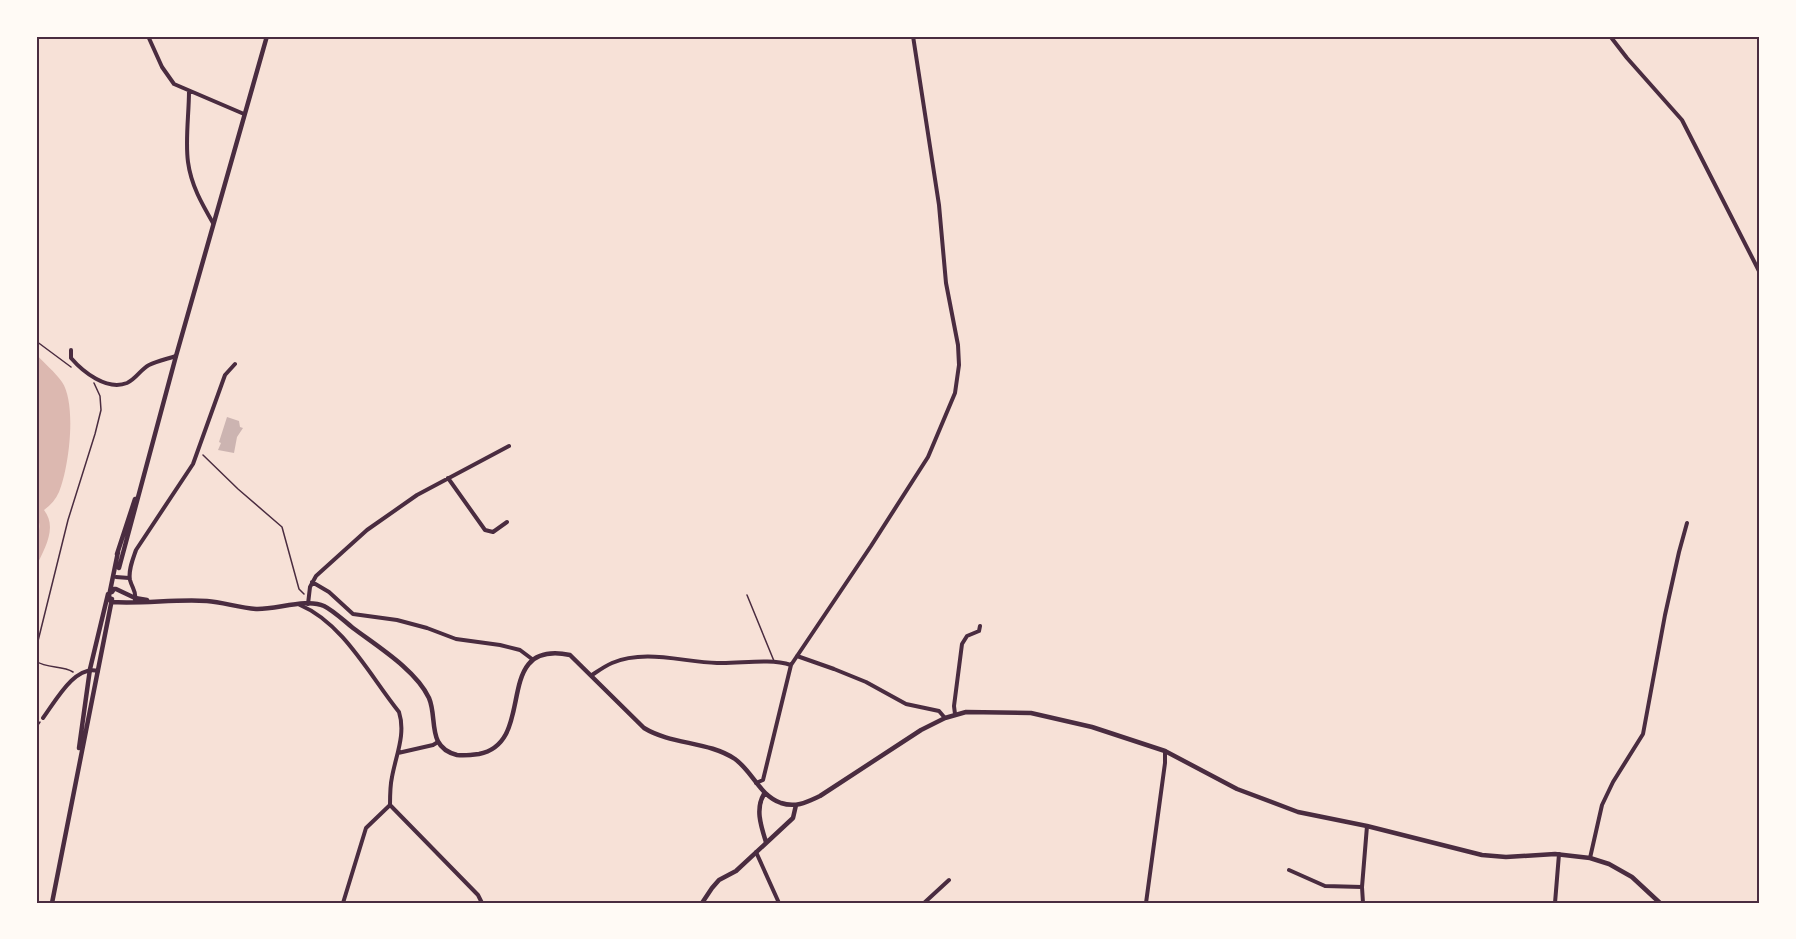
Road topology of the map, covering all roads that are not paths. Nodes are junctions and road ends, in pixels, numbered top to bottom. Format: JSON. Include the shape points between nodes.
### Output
{"nodes":[{"id":1,"x":148,"y":36,"type":"edge"},
{"id":2,"x":267,"y":36,"type":"edge"},
{"id":3,"x":914,"y":36,"type":"edge"},
{"id":4,"x":1610,"y":36,"type":"edge"},
{"id":5,"x":189,"y":91,"type":"junction"},
{"id":6,"x":244,"y":114,"type":"junction"},
{"id":7,"x":213,"y":223,"type":"junction"},
{"id":8,"x":1760,"y":273,"type":"edge"},
{"id":9,"x":71,"y":350,"type":"dead end"},
{"id":10,"x":176,"y":357,"type":"junction"},
{"id":11,"x":235,"y":363,"type":"dead end"},
{"id":12,"x":153,"y":442,"type":"junction"},
{"id":13,"x":509,"y":446,"type":"dead end"},
{"id":14,"x":448,"y":478,"type":"junction"},
{"id":15,"x":507,"y":522,"type":"dead end"},
{"id":16,"x":1687,"y":523,"type":"dead end"},
{"id":17,"x":116,"y":578,"type":"junction"},
{"id":18,"x":129,"y":578,"type":"junction"},
{"id":19,"x":312,"y":582,"type":"junction"},
{"id":20,"x":114,"y":589,"type":"junction"},
{"id":21,"x":747,"y":595,"type":"dead end"},
{"id":22,"x":109,"y":600,"type":"junction"},
{"id":23,"x":135,"y":601,"type":"junction"},
{"id":24,"x":308,"y":601,"type":"junction"},
{"id":25,"x":300,"y":605,"type":"junction"},
{"id":26,"x":980,"y":626,"type":"dead end"},
{"id":27,"x":797,"y":656,"type":"junction"},
{"id":28,"x":532,"y":659,"type":"junction"},
{"id":29,"x":775,"y":663,"type":"junction"},
{"id":30,"x":790,"y":665,"type":"junction"},
{"id":31,"x":90,"y":669,"type":"junction"},
{"id":32,"x":98,"y":671,"type":"junction"},
{"id":33,"x":592,"y":675,"type":"junction"},
{"id":34,"x":955,"y":714,"type":"junction"},
{"id":35,"x":43,"y":718,"type":"road end"},
{"id":36,"x":945,"y":718,"type":"junction"},
{"id":37,"x":438,"y":742,"type":"junction"},
{"id":38,"x":1165,"y":751,"type":"junction"},
{"id":39,"x":398,"y":753,"type":"junction"},
{"id":40,"x":756,"y":783,"type":"junction"},
{"id":41,"x":73,"y":792,"type":"junction"},
{"id":42,"x":764,"y":794,"type":"junction"},
{"id":43,"x":390,"y":805,"type":"junction"},
{"id":44,"x":796,"y":805,"type":"junction"},
{"id":45,"x":1367,"y":826,"type":"junction"},
{"id":46,"x":766,"y":842,"type":"junction"},
{"id":47,"x":756,"y":852,"type":"junction"},
{"id":48,"x":1559,"y":854,"type":"junction"},
{"id":49,"x":1590,"y":858,"type":"junction"},
{"id":50,"x":1289,"y":870,"type":"dead end"},
{"id":51,"x":949,"y":880,"type":"dead end"},
{"id":52,"x":1362,"y":887,"type":"junction"},
{"id":53,"x":52,"y":903,"type":"edge"},
{"id":54,"x":343,"y":903,"type":"edge"},
{"id":55,"x":482,"y":903,"type":"edge"},
{"id":56,"x":702,"y":903,"type":"edge"},
{"id":57,"x":779,"y":903,"type":"edge"},
{"id":58,"x":924,"y":903,"type":"edge"},
{"id":59,"x":1146,"y":903,"type":"edge"},
{"id":60,"x":1363,"y":903,"type":"edge"},
{"id":61,"x":1555,"y":903,"type":"edge"},
{"id":62,"x":1660,"y":903,"type":"edge"}],
"edges":[{"from":1,"to":5,"type":"street","via":[[174,84]]},
{"from":2,"to":6,"type":"street"},
{"from":3,"to":27,"type":"street","via":[[939,205],[946,283],[958,345],[955,393],[928,457]]},
{"from":4,"to":8,"type":"street","via":[[1682,120]]},
{"from":5,"to":6,"type":"street"},
{"from":5,"to":7,"type":"street","via":[[188,161],[199,198]]},
{"from":6,"to":7,"type":"street"},
{"from":7,"to":10,"type":"street"},
{"from":9,"to":10,"type":"street","via":[[71,358],[79,368],[116,385],[128,382],[148,365]]},
{"from":10,"to":12,"type":"street"},
{"from":11,"to":18,"type":"street","via":[[225,375],[193,464],[136,550]]},
{"from":12,"to":17,"type":"street"},
{"from":12,"to":22,"type":"street","via":[[118,552]]},
{"from":13,"to":14,"type":"street"},
{"from":14,"to":15,"type":"street","via":[[485,530],[493,532]]},
{"from":14,"to":19,"type":"street","via":[[367,530]]},
{"from":16,"to":49,"type":"street","via":[[1643,734],[1602,805]]},
{"from":17,"to":18,"type":"street"},
{"from":17,"to":20,"type":"street"},
{"from":18,"to":23,"type":"street"},
{"from":19,"to":24,"type":"street"},
{"from":19,"to":28,"type":"street","via":[[353,614],[397,620],[456,639],[520,650]]},
{"from":20,"to":22,"type":"street"},
{"from":20,"to":23,"type":"street"},
{"from":21,"to":29,"type":"lane"},
{"from":22,"to":23,"type":"street"},
{"from":22,"to":31,"type":"street"},
{"from":22,"to":32,"type":"street"},
{"from":23,"to":25,"type":"street","via":[[207,601],[255,609]]},
{"from":24,"to":25,"type":"street"},
{"from":24,"to":37,"type":"street","via":[[326,607],[402,665],[429,698]]},
{"from":25,"to":39,"type":"street","via":[[339,631],[399,712],[402,733]]},
{"from":26,"to":34,"type":"street","via":[[962,644]]},
{"from":27,"to":30,"type":"street"},
{"from":27,"to":36,"type":"street","via":[[866,682],[906,704],[939,711]]},
{"from":28,"to":33,"type":"street","via":[[547,654],[570,655]]},
{"from":28,"to":37,"type":"street","via":[[517,692],[505,738],[498,746],[487,752],[456,755]]},
{"from":29,"to":30,"type":"street"},
{"from":29,"to":33,"type":"street","via":[[644,657],[612,663]]},
{"from":30,"to":40,"type":"street","via":[[763,780]]},
{"from":31,"to":32,"type":"street"},
{"from":31,"to":35,"type":"street","via":[[75,675]]},
{"from":31,"to":41,"type":"street"},
{"from":32,"to":41,"type":"street"},
{"from":33,"to":40,"type":"street","via":[[644,728],[658,736],[722,753],[736,760]]},
{"from":34,"to":36,"type":"street"},
{"from":34,"to":38,"type":"street","via":[[1010,712],[1052,717]]},
{"from":36,"to":44,"type":"street","via":[[820,796]]},
{"from":37,"to":39,"type":"street"},
{"from":38,"to":45,"type":"street","via":[[1256,798],[1298,812]]},
{"from":38,"to":59,"type":"street"},
{"from":39,"to":43,"type":"street"},
{"from":40,"to":42,"type":"street"},
{"from":41,"to":53,"type":"street"},
{"from":42,"to":44,"type":"street","via":[[778,802]]},
{"from":42,"to":46,"type":"street","via":[[759,819]]},
{"from":43,"to":54,"type":"street","via":[[366,828]]},
{"from":43,"to":55,"type":"street"},
{"from":44,"to":46,"type":"street","via":[[793,818]]},
{"from":45,"to":48,"type":"street","via":[[1482,855]]},
{"from":45,"to":52,"type":"street"},
{"from":46,"to":47,"type":"street"},
{"from":47,"to":56,"type":"street","via":[[736,871],[719,880]]},
{"from":47,"to":57,"type":"street"},
{"from":48,"to":49,"type":"street"},
{"from":48,"to":61,"type":"street"},
{"from":49,"to":62,"type":"street","via":[[1632,877]]},
{"from":50,"to":52,"type":"street","via":[[1325,886]]},
{"from":51,"to":58,"type":"street"},
{"from":52,"to":60,"type":"street"}]}
